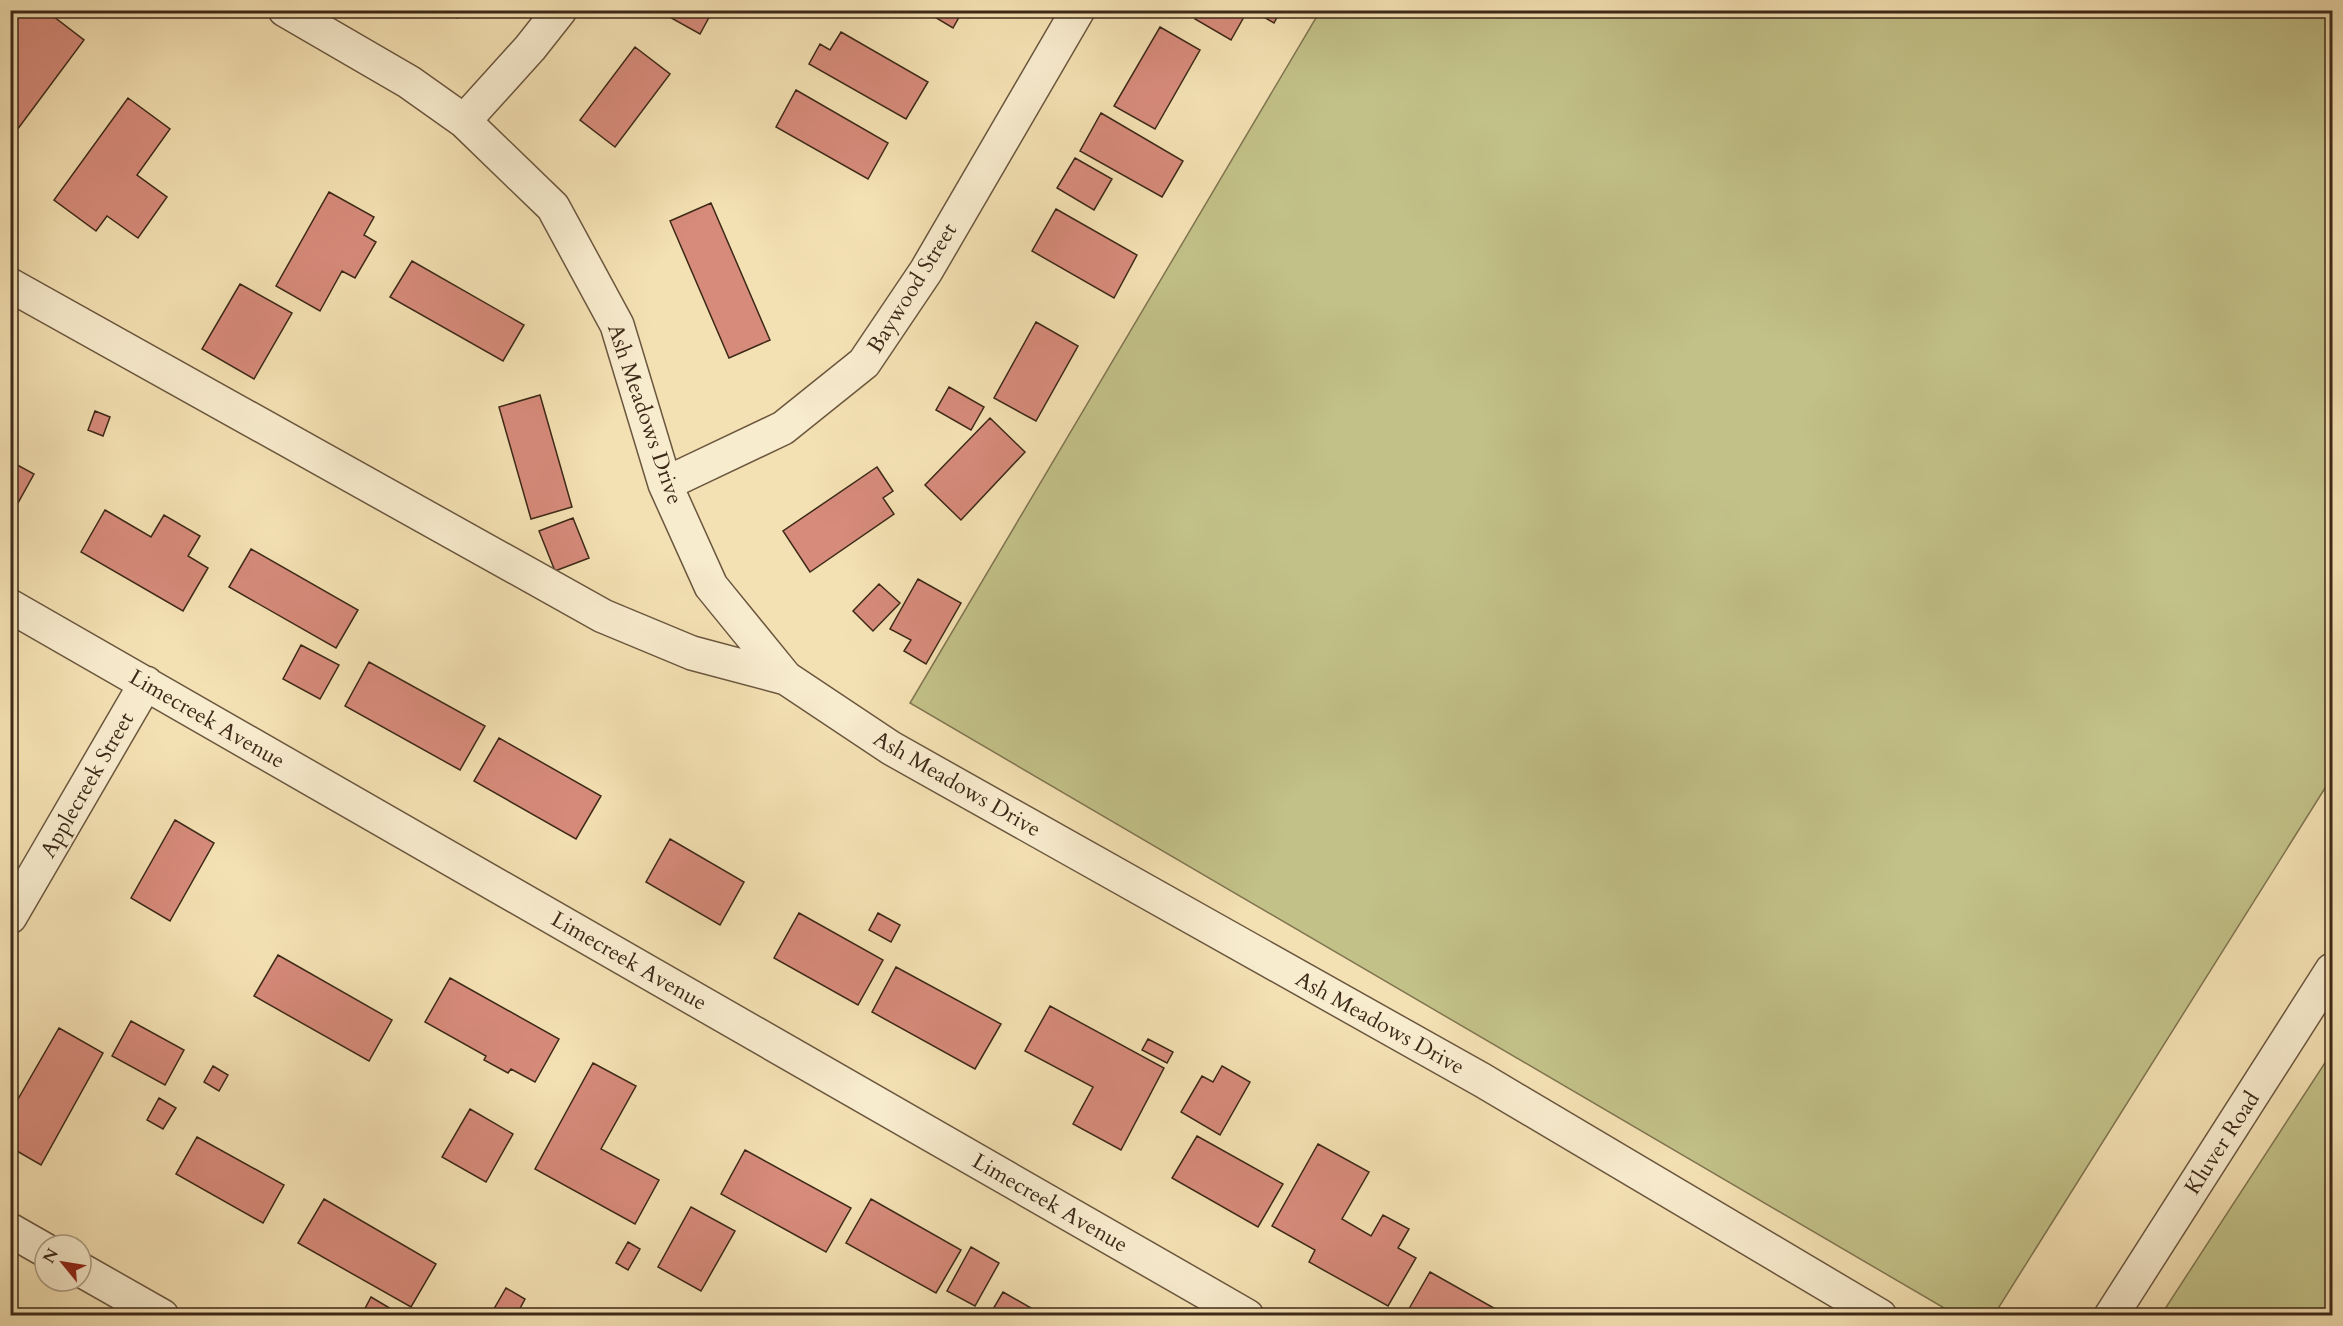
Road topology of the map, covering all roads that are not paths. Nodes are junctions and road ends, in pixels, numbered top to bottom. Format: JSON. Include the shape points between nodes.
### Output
{"nodes":[{"id":1,"x":285,"y":10,"type":"edge"},
{"id":2,"x":560,"y":10,"type":"edge"},
{"id":3,"x":1078,"y":10,"type":"edge"},
{"id":4,"x":464,"y":121,"type":"junction"},
{"id":5,"x":10,"y":285,"type":"edge"},
{"id":6,"x":665,"y":484,"type":"junction"},
{"id":7,"x":10,"y":606,"type":"edge"},
{"id":8,"x":786,"y":678,"type":"junction"},
{"id":9,"x":146,"y":683,"type":"junction"},
{"id":10,"x":10,"y":917,"type":"edge"},
{"id":11,"x":2332,"y":970,"type":"edge"},
{"id":12,"x":10,"y":1230,"type":"edge"},
{"id":13,"x":33,"y":1243,"type":"edge"},
{"id":14,"x":93,"y":1277,"type":"edge"},
{"id":15,"x":162,"y":1316,"type":"edge"},
{"id":16,"x":1247,"y":1316,"type":"edge"},
{"id":17,"x":1880,"y":1316,"type":"edge"},
{"id":18,"x":2111,"y":1316,"type":"edge"}],
"edges":[{"from":1,"to":4,"type":"street","name":"Ash Meadows Drive","via":[[409,82]]},
{"from":2,"to":4,"type":"street"},
{"from":3,"to":6,"type":"street","name":"Baywood Street","via":[[926,271],[864,363],[783,428]]},
{"from":4,"to":6,"type":"street","name":"Ash Meadows Drive","via":[[553,207],[617,325]]},
{"from":5,"to":8,"type":"street","via":[[603,616],[693,653]]},
{"from":6,"to":8,"type":"street","name":"Ash Meadows Drive","via":[[711,585]]},
{"from":7,"to":9,"type":"street","name":"Limecreek Avenue"},
{"from":8,"to":17,"type":"street","name":"Ash Meadows Drive","via":[[891,748],[1482,1080]]},
{"from":9,"to":10,"type":"street","name":"Applecreek Street"},
{"from":9,"to":16,"type":"street","name":"Limecreek Avenue"},
{"from":11,"to":18,"type":"street","name":"Kluver Road"},
{"from":12,"to":13,"type":"street"},
{"from":14,"to":15,"type":"street"}]}
